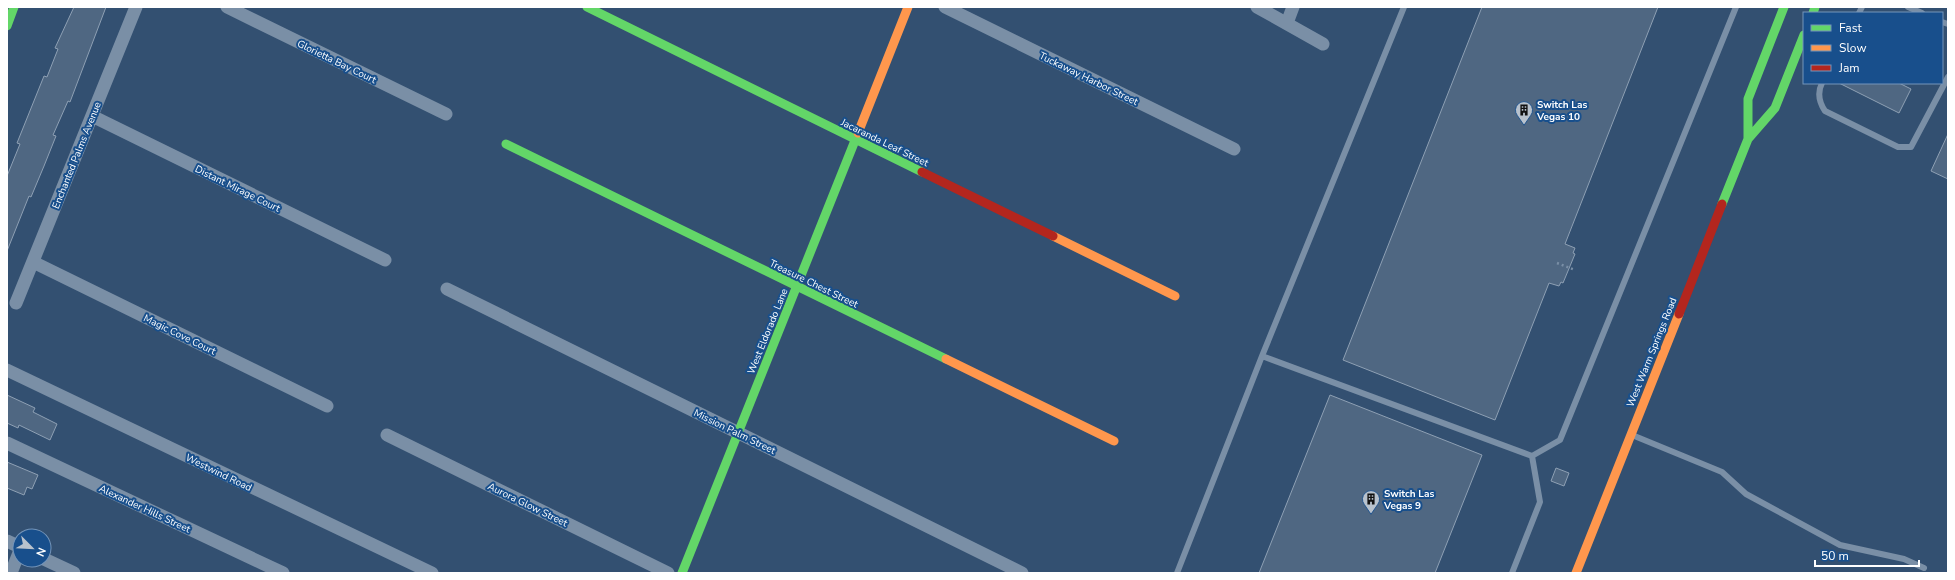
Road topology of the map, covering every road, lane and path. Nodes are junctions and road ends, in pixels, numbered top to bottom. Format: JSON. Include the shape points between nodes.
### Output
{"nodes":[{"id":1,"x":14,"y":7,"type":"edge"},
{"id":2,"x":136,"y":7,"type":"edge"},
{"id":3,"x":228,"y":7,"type":"edge"},
{"id":4,"x":587,"y":7,"type":"edge"},
{"id":5,"x":908,"y":7,"type":"edge"},
{"id":6,"x":945,"y":7,"type":"edge"},
{"id":7,"x":1256,"y":7,"type":"edge"},
{"id":8,"x":1293,"y":7,"type":"edge"},
{"id":9,"x":1404,"y":7,"type":"edge"},
{"id":10,"x":1736,"y":7,"type":"edge"},
{"id":11,"x":1784,"y":7,"type":"edge"},
{"id":12,"x":1908,"y":7,"type":"edge"},
{"id":13,"x":1920,"y":12,"type":"edge"},
{"id":14,"x":1287,"y":23,"type":"junction"},
{"id":15,"x":7,"y":26,"type":"edge"},
{"id":16,"x":1803,"y":38,"type":"edge"},
{"id":17,"x":1323,"y":44,"type":"dead end"},
{"id":18,"x":1822,"y":84,"type":"edge"},
{"id":19,"x":1942,"y":84,"type":"edge"},
{"id":20,"x":446,"y":114,"type":"dead end"},
{"id":21,"x":92,"y":116,"type":"junction"},
{"id":22,"x":1748,"y":139,"type":"junction"},
{"id":23,"x":855,"y":140,"type":"junction"},
{"id":24,"x":506,"y":144,"type":"dead end"},
{"id":25,"x":1234,"y":149,"type":"dead end"},
{"id":26,"x":385,"y":260,"type":"dead end"},
{"id":27,"x":32,"y":262,"type":"junction"},
{"id":28,"x":1557,"y":263,"type":"dead end"},
{"id":29,"x":1575,"y":270,"type":"dead end"},
{"id":30,"x":796,"y":286,"type":"junction"},
{"id":31,"x":447,"y":289,"type":"dead end"},
{"id":32,"x":1175,"y":296,"type":"dead end"},
{"id":33,"x":16,"y":303,"type":"dead end"},
{"id":34,"x":1262,"y":356,"type":"junction"},
{"id":35,"x":7,"y":370,"type":"edge"},
{"id":36,"x":327,"y":406,"type":"dead end"},
{"id":37,"x":738,"y":432,"type":"junction"},
{"id":38,"x":1631,"y":434,"type":"junction"},
{"id":39,"x":387,"y":435,"type":"dead end"},
{"id":40,"x":1114,"y":441,"type":"dead end"},
{"id":41,"x":7,"y":444,"type":"edge"},
{"id":42,"x":1532,"y":456,"type":"junction"},
{"id":43,"x":52,"y":563,"type":"edge"},
{"id":44,"x":1924,"y":568,"type":"dead end"},
{"id":45,"x":74,"y":573,"type":"edge"},
{"id":46,"x":283,"y":573,"type":"edge"},
{"id":47,"x":432,"y":573,"type":"edge"},
{"id":48,"x":668,"y":573,"type":"edge"},
{"id":49,"x":682,"y":573,"type":"edge"},
{"id":50,"x":1022,"y":573,"type":"edge"},
{"id":51,"x":1177,"y":573,"type":"edge"},
{"id":52,"x":1512,"y":573,"type":"edge"},
{"id":53,"x":1576,"y":573,"type":"edge"}],
"edges":[{"from":1,"to":15,"type":"street"},
{"from":2,"to":21,"type":"street","name":"Enchanted Palms Avenue"},
{"from":3,"to":20,"type":"street","name":"Glorietta Bay Court"},
{"from":4,"to":23,"type":"street","name":"Jacaranda Leaf Street"},
{"from":5,"to":23,"type":"street","name":"West Eldorado Lane"},
{"from":6,"to":25,"type":"street","name":"Tuckaway Harbor Street"},
{"from":7,"to":14,"type":"street"},
{"from":8,"to":14,"type":"street"},
{"from":9,"to":34,"type":"lane"},
{"from":10,"to":42,"type":"lane","via":[[1560,440]]},
{"from":11,"to":22,"type":"street","name":"West Warm Springs Road","via":[[1748,99]]},
{"from":12,"to":13,"type":"lane"},
{"from":14,"to":17,"type":"street"},
{"from":16,"to":22,"type":"street","name":"West Warm Springs Road","via":[[1775,108]]},
{"from":18,"to":19,"type":"lane","via":[[1819,102],[1825,111],[1898,147],[1911,147]]},
{"from":21,"to":26,"type":"street","name":"Distant Mirage Court"},
{"from":21,"to":27,"type":"street","name":"Enchanted Palms Avenue"},
{"from":22,"to":38,"type":"street","name":"West Warm Springs Road"},
{"from":23,"to":30,"type":"street","name":"West Eldorado Lane"},
{"from":23,"to":32,"type":"street","name":"Jacaranda Leaf Street"},
{"from":24,"to":30,"type":"street","name":"Treasure Chest Street"},
{"from":27,"to":33,"type":"street","name":"Enchanted Palms Avenue"},
{"from":27,"to":36,"type":"street","name":"Magic Cove Court"},
{"from":28,"to":29,"type":"path"},
{"from":30,"to":37,"type":"street","name":"West Eldorado Lane"},
{"from":30,"to":40,"type":"street","name":"Treasure Chest Street"},
{"from":31,"to":37,"type":"street","name":"Mission Palm Street"},
{"from":34,"to":42,"type":"lane"},
{"from":34,"to":51,"type":"lane"},
{"from":35,"to":47,"type":"street","name":"Westwind Road"},
{"from":37,"to":49,"type":"street","name":"West Eldorado Lane"},
{"from":37,"to":50,"type":"street","name":"Mission Palm Street"},
{"from":38,"to":44,"type":"lane","via":[[1722,472],[1746,494],[1840,545],[1904,559]]},
{"from":38,"to":53,"type":"street","name":"West Warm Springs Road"},
{"from":39,"to":48,"type":"street","name":"Aurora Glow Street"},
{"from":41,"to":46,"type":"street","name":"Alexander Hills Street"},
{"from":42,"to":52,"type":"lane","via":[[1540,502]]},
{"from":43,"to":45,"type":"street"}]}
